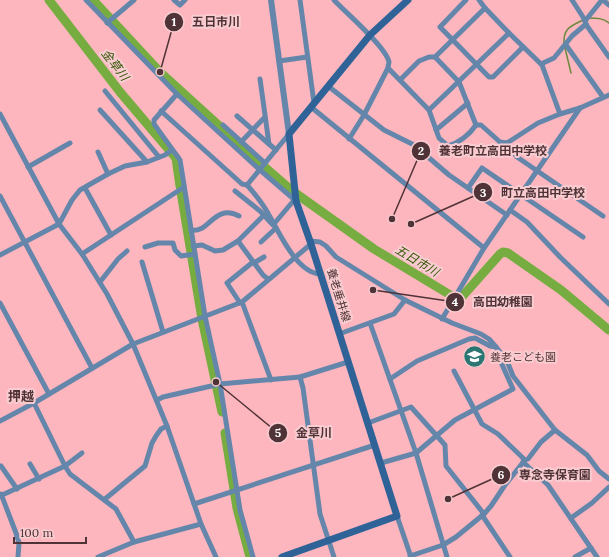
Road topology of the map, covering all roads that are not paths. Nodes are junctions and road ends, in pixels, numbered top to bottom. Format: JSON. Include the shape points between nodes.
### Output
{"nodes":[{"id":1,"x":86,"y":0,"type":"edge"},
{"id":2,"x":134,"y":0,"type":"edge"},
{"id":3,"x":174,"y":0,"type":"edge"},
{"id":4,"x":185,"y":0,"type":"edge"},
{"id":5,"x":271,"y":0,"type":"edge"},
{"id":6,"x":300,"y":0,"type":"edge"},
{"id":7,"x":334,"y":0,"type":"edge"},
{"id":8,"x":408,"y":0,"type":"edge"},
{"id":9,"x":466,"y":0,"type":"edge"},
{"id":10,"x":479,"y":0,"type":"edge"},
{"id":11,"x":572,"y":0,"type":"edge"},
{"id":12,"x":603,"y":0,"type":"edge"},
{"id":13,"x":609,"y":5,"type":"edge"},
{"id":14,"x":485,"y":8,"type":"junction"},
{"id":15,"x":107,"y":23,"type":"junction"},
{"id":16,"x":585,"y":23,"type":"junction"},
{"id":17,"x":509,"y":33,"type":"junction"},
{"id":18,"x":370,"y":35,"type":"junction"},
{"id":19,"x":453,"y":40,"type":"junction"},
{"id":20,"x":566,"y":45,"type":"junction"},
{"id":21,"x":523,"y":47,"type":"junction"},
{"id":22,"x":608,"y":53,"type":"edge"},
{"id":23,"x":307,"y":56,"type":"junction"},
{"id":24,"x":435,"y":57,"type":"junction"},
{"id":25,"x":279,"y":61,"type":"junction"},
{"id":26,"x":541,"y":64,"type":"junction"},
{"id":27,"x":477,"y":65,"type":"junction"},
{"id":28,"x":388,"y":68,"type":"junction"},
{"id":29,"x":260,"y":79,"type":"dead end"},
{"id":30,"x":400,"y":80,"type":"junction"},
{"id":31,"x":459,"y":82,"type":"junction"},
{"id":32,"x":328,"y":86,"type":"junction"},
{"id":33,"x":105,"y":91,"type":"dead end"},
{"id":34,"x":177,"y":94,"type":"junction"},
{"id":35,"x":607,"y":96,"type":"edge"},
{"id":36,"x":468,"y":103,"type":"junction"},
{"id":37,"x":312,"y":105,"type":"junction"},
{"id":38,"x":580,"y":108,"type":"junction"},
{"id":39,"x":100,"y":110,"type":"dead end"},
{"id":40,"x":429,"y":110,"type":"junction"},
{"id":41,"x":161,"y":111,"type":"junction"},
{"id":42,"x":0,"y":114,"type":"edge"},
{"id":43,"x":560,"y":114,"type":"junction"},
{"id":44,"x":364,"y":115,"type":"junction"},
{"id":45,"x":237,"y":116,"type":"dead end"},
{"id":46,"x":265,"y":117,"type":"junction"},
{"id":47,"x":223,"y":125,"type":"dead end"},
{"id":48,"x":476,"y":125,"type":"junction"},
{"id":49,"x":252,"y":130,"type":"junction"},
{"id":50,"x":436,"y":130,"type":"junction"},
{"id":51,"x":289,"y":134,"type":"junction"},
{"id":52,"x":349,"y":139,"type":"junction"},
{"id":53,"x":241,"y":142,"type":"junction"},
{"id":54,"x":70,"y":143,"type":"dead end"},
{"id":55,"x":507,"y":143,"type":"junction"},
{"id":56,"x":269,"y":144,"type":"junction"},
{"id":57,"x":276,"y":150,"type":"junction"},
{"id":58,"x":170,"y":151,"type":"junction"},
{"id":59,"x":98,"y":152,"type":"dead end"},
{"id":60,"x":159,"y":157,"type":"junction"},
{"id":61,"x":148,"y":162,"type":"junction"},
{"id":62,"x":265,"y":163,"type":"junction"},
{"id":63,"x":28,"y":167,"type":"junction"},
{"id":64,"x":260,"y":170,"type":"junction"},
{"id":65,"x":538,"y":170,"type":"junction"},
{"id":66,"x":108,"y":174,"type":"junction"},
{"id":67,"x":247,"y":185,"type":"junction"},
{"id":68,"x":184,"y":187,"type":"junction"},
{"id":69,"x":85,"y":188,"type":"junction"},
{"id":70,"x":468,"y":188,"type":"junction"},
{"id":71,"x":235,"y":191,"type":"dead end"},
{"id":72,"x":521,"y":193,"type":"junction"},
{"id":73,"x":0,"y":196,"type":"edge"},
{"id":74,"x":296,"y":198,"type":"junction"},
{"id":75,"x":510,"y":210,"type":"junction"},
{"id":76,"x":264,"y":215,"type":"junction"},
{"id":77,"x":507,"y":215,"type":"junction"},
{"id":78,"x":239,"y":216,"type":"dead end"},
{"id":79,"x":603,"y":216,"type":"dead end"},
{"id":80,"x":58,"y":224,"type":"junction"},
{"id":81,"x":275,"y":226,"type":"junction"},
{"id":82,"x":191,"y":230,"type":"junction"},
{"id":83,"x":111,"y":235,"type":"junction"},
{"id":84,"x":583,"y":237,"type":"dead end"},
{"id":85,"x":238,"y":241,"type":"junction"},
{"id":86,"x":25,"y":242,"type":"junction"},
{"id":87,"x":261,"y":242,"type":"dead end"},
{"id":88,"x":311,"y":242,"type":"junction"},
{"id":89,"x":193,"y":246,"type":"junction"},
{"id":90,"x":145,"y":247,"type":"dead end"},
{"id":91,"x":484,"y":248,"type":"junction"},
{"id":92,"x":127,"y":251,"type":"dead end"},
{"id":93,"x":82,"y":254,"type":"junction"},
{"id":94,"x":192,"y":254,"type":"junction"},
{"id":95,"x":0,"y":255,"type":"edge"},
{"id":96,"x":264,"y":257,"type":"dead end"},
{"id":97,"x":294,"y":257,"type":"junction"},
{"id":98,"x":142,"y":262,"type":"dead end"},
{"id":99,"x":254,"y":263,"type":"junction"},
{"id":100,"x":321,"y":274,"type":"junction"},
{"id":101,"x":268,"y":279,"type":"junction"},
{"id":102,"x":100,"y":282,"type":"junction"},
{"id":103,"x":405,"y":300,"type":"junction"},
{"id":104,"x":241,"y":302,"type":"junction"},
{"id":105,"x":0,"y":303,"type":"edge"},
{"id":106,"x":609,"y":304,"type":"edge"},
{"id":107,"x":205,"y":316,"type":"junction"},
{"id":108,"x":442,"y":318,"type":"junction"},
{"id":109,"x":370,"y":323,"type":"junction"},
{"id":110,"x":163,"y":332,"type":"junction"},
{"id":111,"x":339,"y":334,"type":"junction"},
{"id":112,"x":133,"y":344,"type":"junction"},
{"id":113,"x":496,"y":347,"type":"junction"},
{"id":114,"x":501,"y":353,"type":"junction"},
{"id":115,"x":348,"y":362,"type":"junction"},
{"id":116,"x":92,"y":368,"type":"junction"},
{"id":117,"x":454,"y":371,"type":"dead end"},
{"id":118,"x":300,"y":377,"type":"junction"},
{"id":119,"x":390,"y":378,"type":"junction"},
{"id":120,"x":271,"y":380,"type":"junction"},
{"id":121,"x":220,"y":384,"type":"junction"},
{"id":122,"x":49,"y":394,"type":"junction"},
{"id":123,"x":157,"y":400,"type":"junction"},
{"id":124,"x":34,"y":403,"type":"junction"},
{"id":125,"x":474,"y":409,"type":"junction"},
{"id":126,"x":402,"y":411,"type":"junction"},
{"id":127,"x":0,"y":421,"type":"edge"},
{"id":128,"x":368,"y":423,"type":"junction"},
{"id":129,"x":167,"y":426,"type":"junction"},
{"id":130,"x":555,"y":430,"type":"junction"},
{"id":131,"x":437,"y":436,"type":"junction"},
{"id":132,"x":375,"y":445,"type":"junction"},
{"id":133,"x":82,"y":453,"type":"dead end"},
{"id":134,"x":416,"y":453,"type":"junction"},
{"id":135,"x":524,"y":461,"type":"junction"},
{"id":136,"x":30,"y":464,"type":"dead end"},
{"id":137,"x":381,"y":464,"type":"junction"},
{"id":138,"x":1,"y":466,"type":"edge"},
{"id":139,"x":65,"y":466,"type":"junction"},
{"id":140,"x":312,"y":466,"type":"junction"},
{"id":141,"x":39,"y":479,"type":"junction"},
{"id":142,"x":609,"y":479,"type":"edge"},
{"id":143,"x":609,"y":487,"type":"edge"},
{"id":144,"x":17,"y":489,"type":"junction"},
{"id":145,"x":237,"y":490,"type":"junction"},
{"id":146,"x":1,"y":495,"type":"edge"},
{"id":147,"x":105,"y":499,"type":"junction"},
{"id":148,"x":194,"y":504,"type":"junction"},
{"id":149,"x":483,"y":515,"type":"junction"},
{"id":150,"x":397,"y":516,"type":"junction"},
{"id":151,"x":571,"y":518,"type":"junction"},
{"id":152,"x":201,"y":524,"type":"junction"},
{"id":153,"x":328,"y":541,"type":"junction"},
{"id":154,"x":134,"y":542,"type":"junction"},
{"id":155,"x":443,"y":545,"type":"junction"},
{"id":156,"x":591,"y":548,"type":"junction"},
{"id":157,"x":100,"y":556,"type":"edge"},
{"id":158,"x":18,"y":557,"type":"edge"},
{"id":159,"x":216,"y":557,"type":"edge"},
{"id":160,"x":253,"y":557,"type":"edge"},
{"id":161,"x":282,"y":557,"type":"edge"},
{"id":162,"x":334,"y":557,"type":"edge"},
{"id":163,"x":411,"y":557,"type":"edge"},
{"id":164,"x":447,"y":557,"type":"edge"},
{"id":165,"x":510,"y":557,"type":"edge"},
{"id":166,"x":575,"y":557,"type":"edge"},
{"id":167,"x":597,"y":557,"type":"edge"}],
"edges":[{"from":1,"to":15,"type":"street"},
{"from":2,"to":15,"type":"street"},
{"from":3,"to":4,"type":"street","via":[[180,5]]},
{"from":5,"to":25,"type":"street"},
{"from":6,"to":23,"type":"street"},
{"from":7,"to":18,"type":"street"},
{"from":8,"to":18,"type":"main road"},
{"from":9,"to":19,"type":"street","via":[[440,27]]},
{"from":10,"to":14,"type":"street"},
{"from":11,"to":16,"type":"street"},
{"from":12,"to":13,"type":"street"},
{"from":12,"to":16,"type":"street"},
{"from":14,"to":17,"type":"street"},
{"from":14,"to":19,"type":"street"},
{"from":15,"to":34,"type":"street"},
{"from":16,"to":20,"type":"street"},
{"from":16,"to":22,"type":"street"},
{"from":17,"to":21,"type":"street"},
{"from":17,"to":27,"type":"street"},
{"from":18,"to":28,"type":"street","via":[[389,62]]},
{"from":18,"to":32,"type":"main road"},
{"from":19,"to":24,"type":"street"},
{"from":19,"to":27,"type":"street"},
{"from":20,"to":26,"type":"street","via":[[554,58]]},
{"from":20,"to":35,"type":"street"},
{"from":21,"to":26,"type":"street"},
{"from":21,"to":27,"type":"street","via":[[493,77]]},
{"from":23,"to":25,"type":"street"},
{"from":23,"to":37,"type":"street"},
{"from":24,"to":30,"type":"street","via":[[419,61]]},
{"from":24,"to":31,"type":"street"},
{"from":25,"to":51,"type":"street"},
{"from":26,"to":43,"type":"street"},
{"from":27,"to":31,"type":"street"},
{"from":28,"to":30,"type":"street"},
{"from":28,"to":44,"type":"street"},
{"from":29,"to":46,"type":"street"},
{"from":30,"to":40,"type":"street"},
{"from":31,"to":36,"type":"street"},
{"from":31,"to":40,"type":"street"},
{"from":32,"to":37,"type":"main road"},
{"from":32,"to":44,"type":"street"},
{"from":33,"to":60,"type":"street"},
{"from":34,"to":41,"type":"street"},
{"from":34,"to":64,"type":"street"},
{"from":35,"to":38,"type":"street"},
{"from":36,"to":48,"type":"street"},
{"from":36,"to":50,"type":"street"},
{"from":37,"to":51,"type":"main road"},
{"from":37,"to":52,"type":"street"},
{"from":38,"to":43,"type":"street"},
{"from":38,"to":65,"type":"street"},
{"from":39,"to":61,"type":"street"},
{"from":40,"to":50,"type":"street"},
{"from":41,"to":58,"type":"street","via":[[154,124]]},
{"from":41,"to":67,"type":"street","via":[[242,184]]},
{"from":42,"to":63,"type":"street"},
{"from":43,"to":55,"type":"street","via":[[538,123]]},
{"from":44,"to":52,"type":"street"},
{"from":44,"to":70,"type":"street","via":[[384,130],[414,145]]},
{"from":45,"to":49,"type":"street"},
{"from":46,"to":49,"type":"street"},
{"from":46,"to":56,"type":"street"},
{"from":47,"to":53,"type":"street"},
{"from":48,"to":50,"type":"street","via":[[473,131],[448,146],[439,138]]},
{"from":48,"to":55,"type":"street","via":[[481,125],[500,142]]},
{"from":49,"to":53,"type":"street"},
{"from":49,"to":56,"type":"street"},
{"from":51,"to":57,"type":"street"},
{"from":51,"to":74,"type":"main road","name":"養老垂井線"},
{"from":52,"to":91,"type":"street"},
{"from":53,"to":62,"type":"street"},
{"from":54,"to":63,"type":"street"},
{"from":55,"to":65,"type":"street","via":[[517,157]]},
{"from":56,"to":57,"type":"street"},
{"from":57,"to":62,"type":"street"},
{"from":58,"to":60,"type":"street"},
{"from":58,"to":68,"type":"street","via":[[180,160]]},
{"from":59,"to":66,"type":"street"},
{"from":60,"to":61,"type":"street"},
{"from":61,"to":66,"type":"street","via":[[126,166]]},
{"from":62,"to":64,"type":"street"},
{"from":63,"to":80,"type":"street"},
{"from":64,"to":67,"type":"street"},
{"from":64,"to":74,"type":"street"},
{"from":65,"to":72,"type":"street"},
{"from":65,"to":79,"type":"street"},
{"from":66,"to":69,"type":"street"},
{"from":67,"to":81,"type":"street"},
{"from":68,"to":82,"type":"street"},
{"from":68,"to":83,"type":"street"},
{"from":69,"to":80,"type":"street","via":[[72,200]]},
{"from":69,"to":83,"type":"street"},
{"from":70,"to":72,"type":"street","via":[[482,168]]},
{"from":70,"to":77,"type":"street"},
{"from":71,"to":76,"type":"street"},
{"from":72,"to":75,"type":"street"},
{"from":72,"to":84,"type":"street"},
{"from":73,"to":86,"type":"street"},
{"from":74,"to":81,"type":"street"},
{"from":74,"to":88,"type":"main road","name":"養老垂井線"},
{"from":75,"to":77,"type":"street"},
{"from":75,"to":106,"type":"street","via":[[527,222]]},
{"from":76,"to":81,"type":"street"},
{"from":76,"to":85,"type":"street"},
{"from":77,"to":91,"type":"street"},
{"from":78,"to":82,"type":"street","via":[[229,212],[221,213],[198,230]]},
{"from":80,"to":86,"type":"street"},
{"from":80,"to":93,"type":"street"},
{"from":81,"to":87,"type":"street"},
{"from":81,"to":97,"type":"street"},
{"from":82,"to":89,"type":"street"},
{"from":83,"to":93,"type":"street"},
{"from":85,"to":89,"type":"street","via":[[223,250],[215,251],[202,245]]},
{"from":85,"to":99,"type":"street"},
{"from":86,"to":95,"type":"street"},
{"from":86,"to":116,"type":"street"},
{"from":88,"to":97,"type":"street"},
{"from":88,"to":100,"type":"main road","name":"養老垂井線"},
{"from":88,"to":103,"type":"street","via":[[320,242],[336,257]]},
{"from":89,"to":94,"type":"street"},
{"from":90,"to":94,"type":"street","via":[[158,243],[173,243],[179,255]]},
{"from":91,"to":108,"type":"street"},
{"from":92,"to":102,"type":"street"},
{"from":93,"to":102,"type":"street"},
{"from":94,"to":107,"type":"street"},
{"from":96,"to":99,"type":"street"},
{"from":97,"to":100,"type":"street","via":[[300,264],[316,274]]},
{"from":97,"to":101,"type":"street"},
{"from":98,"to":110,"type":"street"},
{"from":99,"to":101,"type":"street"},
{"from":99,"to":104,"type":"street","via":[[226,283]]},
{"from":100,"to":111,"type":"main road","name":"養老垂井線"},
{"from":101,"to":104,"type":"street"},
{"from":102,"to":112,"type":"street"},
{"from":103,"to":108,"type":"street"},
{"from":103,"to":109,"type":"street","via":[[394,314]]},
{"from":104,"to":107,"type":"street"},
{"from":104,"to":120,"type":"street"},
{"from":105,"to":122,"type":"street"},
{"from":107,"to":110,"type":"street"},
{"from":107,"to":121,"type":"street"},
{"from":108,"to":113,"type":"street","via":[[481,334]]},
{"from":109,"to":111,"type":"street"},
{"from":109,"to":119,"type":"street"},
{"from":110,"to":112,"type":"street"},
{"from":111,"to":115,"type":"main road","name":"養老垂井線"},
{"from":112,"to":116,"type":"street"},
{"from":112,"to":123,"type":"street"},
{"from":113,"to":114,"type":"street"},
{"from":113,"to":119,"type":"street","via":[[475,338],[417,361]]},
{"from":114,"to":125,"type":"street","via":[[500,360],[513,389]]},
{"from":114,"to":130,"type":"street","via":[[513,376]]},
{"from":115,"to":118,"type":"street"},
{"from":115,"to":128,"type":"main road","name":"養老垂井線"},
{"from":116,"to":122,"type":"street"},
{"from":117,"to":125,"type":"street"},
{"from":118,"to":120,"type":"street"},
{"from":118,"to":140,"type":"street"},
{"from":119,"to":126,"type":"street"},
{"from":120,"to":121,"type":"street"},
{"from":121,"to":123,"type":"street"},
{"from":121,"to":145,"type":"street"},
{"from":122,"to":124,"type":"street"},
{"from":123,"to":129,"type":"street"},
{"from":124,"to":127,"type":"street"},
{"from":124,"to":139,"type":"street"},
{"from":125,"to":131,"type":"street","via":[[455,420]]},
{"from":125,"to":135,"type":"street","via":[[482,424],[498,434]]},
{"from":126,"to":128,"type":"street"},
{"from":126,"to":131,"type":"street","via":[[411,407]]},
{"from":126,"to":134,"type":"street"},
{"from":128,"to":132,"type":"main road","name":"養老垂井線"},
{"from":129,"to":147,"type":"street","via":[[152,443],[145,466]]},
{"from":129,"to":148,"type":"street"},
{"from":130,"to":135,"type":"street"},
{"from":130,"to":142,"type":"street","via":[[587,455]]},
{"from":131,"to":134,"type":"street"},
{"from":131,"to":149,"type":"street","via":[[445,445],[446,466]]},
{"from":132,"to":137,"type":"main road","name":"養老垂井線"},
{"from":132,"to":140,"type":"street"},
{"from":133,"to":139,"type":"street"},
{"from":134,"to":137,"type":"street"},
{"from":134,"to":155,"type":"street"},
{"from":135,"to":149,"type":"street"},
{"from":135,"to":151,"type":"street","via":[[548,485]]},
{"from":136,"to":141,"type":"street"},
{"from":137,"to":150,"type":"main road","name":"養老垂井線"},
{"from":138,"to":144,"type":"street"},
{"from":139,"to":141,"type":"street"},
{"from":139,"to":147,"type":"street","via":[[70,474]]},
{"from":140,"to":145,"type":"street"},
{"from":140,"to":153,"type":"street","via":[[320,514]]},
{"from":141,"to":144,"type":"street"},
{"from":143,"to":151,"type":"street"},
{"from":144,"to":146,"type":"street"},
{"from":145,"to":148,"type":"street"},
{"from":145,"to":160,"type":"street"},
{"from":146,"to":158,"type":"street","via":[[19,543]]},
{"from":147,"to":154,"type":"street","via":[[116,509]]},
{"from":148,"to":152,"type":"street"},
{"from":149,"to":155,"type":"street"},
{"from":149,"to":165,"type":"street"},
{"from":150,"to":153,"type":"main road"},
{"from":150,"to":163,"type":"street"},
{"from":151,"to":156,"type":"street"},
{"from":152,"to":154,"type":"street"},
{"from":152,"to":159,"type":"street"},
{"from":153,"to":161,"type":"main road"},
{"from":153,"to":162,"type":"street"},
{"from":154,"to":157,"type":"street"},
{"from":155,"to":163,"type":"street"},
{"from":155,"to":164,"type":"street"},
{"from":156,"to":166,"type":"street"},
{"from":156,"to":167,"type":"street"}]}
